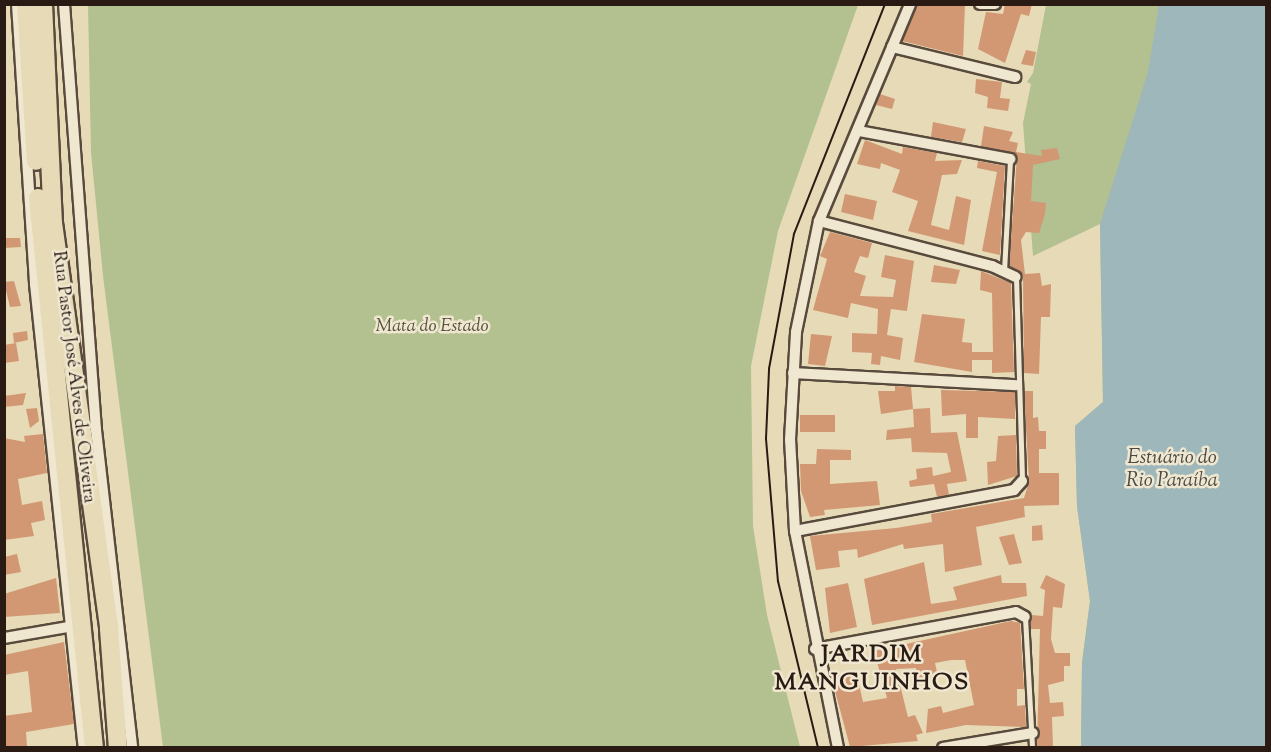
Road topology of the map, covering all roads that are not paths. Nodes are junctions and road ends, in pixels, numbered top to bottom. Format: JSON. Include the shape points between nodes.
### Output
{"nodes":[{"id":1,"x":17,"y":4,"type":"edge"},
{"id":2,"x":26,"y":4,"type":"edge"},
{"id":3,"x":43,"y":4,"type":"edge"},
{"id":4,"x":64,"y":4,"type":"edge"},
{"id":5,"x":910,"y":4,"type":"edge"},
{"id":6,"x":980,"y":4,"type":"edge"},
{"id":7,"x":995,"y":4,"type":"edge"},
{"id":8,"x":17,"y":26,"type":"junction"},
{"id":9,"x":4,"y":28,"type":"edge"},
{"id":10,"x":892,"y":47,"type":"junction"},
{"id":11,"x":1015,"y":77,"type":"dead end"},
{"id":12,"x":859,"y":131,"type":"junction"},
{"id":13,"x":1010,"y":159,"type":"joint"},
{"id":14,"x":819,"y":222,"type":"junction"},
{"id":15,"x":1004,"y":271,"type":"junction"},
{"id":16,"x":1016,"y":277,"type":"joint"},
{"id":17,"x":793,"y":373,"type":"junction"},
{"id":18,"x":1017,"y":385,"type":"junction"},
{"id":19,"x":1022,"y":481,"type":"joint"},
{"id":20,"x":795,"y":531,"type":"junction"},
{"id":21,"x":1025,"y":617,"type":"joint"},
{"id":22,"x":68,"y":627,"type":"junction"},
{"id":23,"x":4,"y":638,"type":"edge"},
{"id":24,"x":815,"y":649,"type":"junction"},
{"id":25,"x":1033,"y":733,"type":"junction"},
{"id":26,"x":84,"y":747,"type":"edge"},
{"id":27,"x":94,"y":747,"type":"edge"},
{"id":28,"x":118,"y":747,"type":"edge"},
{"id":29,"x":132,"y":747,"type":"edge"},
{"id":30,"x":838,"y":747,"type":"edge"},
{"id":31,"x":943,"y":747,"type":"edge"},
{"id":32,"x":1032,"y":747,"type":"edge"}],
"edges":[{"from":1,"to":8,"type":"street"},
{"from":2,"to":27,"type":"highway","name":"Rua Pastor José Alves de Oliveira","via":[[42,252]]},
{"from":3,"to":28,"type":"highway","name":"Rua Pastor José Alves de Oliveira","via":[[53,223],[109,628]]},
{"from":4,"to":29,"type":"street","via":[[96,430]]},
{"from":5,"to":10,"type":"street"},
{"from":6,"to":7,"type":"street"},
{"from":8,"to":9,"type":"street"},
{"from":8,"to":22,"type":"street"},
{"from":10,"to":11,"type":"street"},
{"from":10,"to":12,"type":"street"},
{"from":12,"to":13,"type":"street"},
{"from":12,"to":14,"type":"street"},
{"from":13,"to":15,"type":"lane"},
{"from":14,"to":15,"type":"street"},
{"from":14,"to":17,"type":"street"},
{"from":15,"to":16,"type":"street"},
{"from":16,"to":18,"type":"lane"},
{"from":17,"to":18,"type":"street"},
{"from":17,"to":20,"type":"street","via":[[790,440]]},
{"from":18,"to":19,"type":"lane"},
{"from":19,"to":20,"type":"street","via":[[1014,490]]},
{"from":20,"to":24,"type":"street"},
{"from":21,"to":24,"type":"street","via":[[1016,612]]},
{"from":21,"to":25,"type":"lane"},
{"from":22,"to":23,"type":"street"},
{"from":22,"to":26,"type":"street"},
{"from":24,"to":30,"type":"street"},
{"from":25,"to":31,"type":"street"},
{"from":25,"to":32,"type":"lane"}]}
